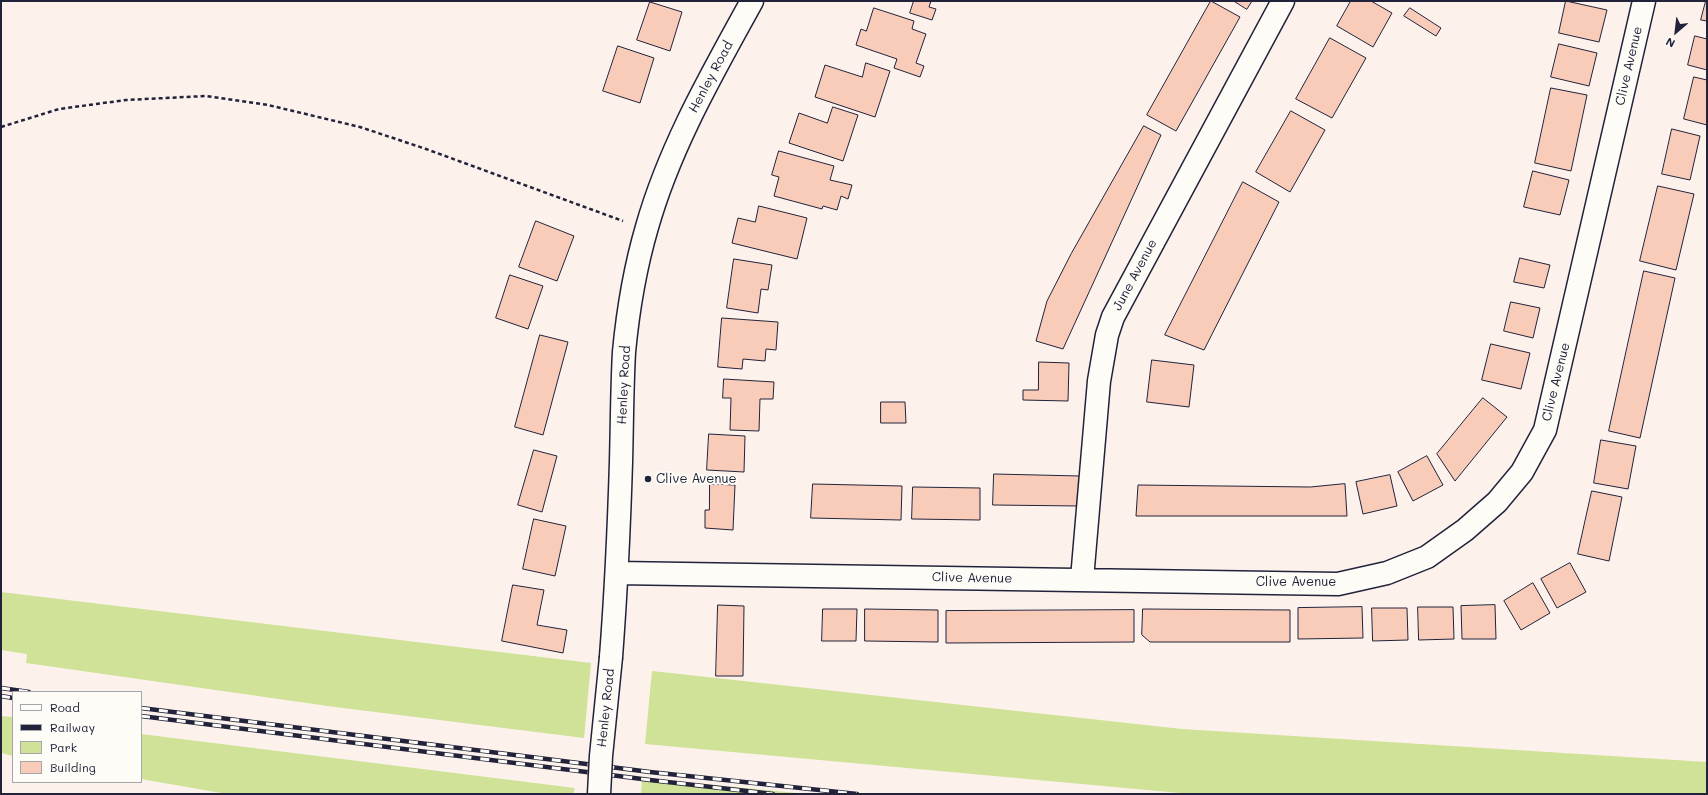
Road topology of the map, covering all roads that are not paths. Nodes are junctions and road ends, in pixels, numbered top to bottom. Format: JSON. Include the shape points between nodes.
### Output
{"nodes":[{"id":1,"x":752,"y":1,"type":"edge"},
{"id":2,"x":1283,"y":1,"type":"edge"},
{"id":3,"x":1644,"y":1,"type":"edge"},
{"id":4,"x":617,"y":573,"type":"junction"},
{"id":5,"x":1082,"y":579,"type":"junction"},
{"id":6,"x":599,"y":794,"type":"edge"}],
"edges":[{"from":1,"to":4,"type":"street","name":"Henley Road","via":[[692,110],[667,167],[646,229],[630,303],[624,352]]},
{"from":2,"to":5,"type":"street","name":"June Avenue","via":[[1113,317],[1107,335],[1099,381]]},
{"from":3,"to":5,"type":"street","name":"Clive Avenue","via":[[1545,430],[1522,472],[1497,502],[1465,530],[1427,557],[1387,573],[1338,584]]},
{"from":4,"to":5,"type":"street","name":"Clive Avenue"},
{"from":4,"to":6,"type":"street","name":"Henley Road","bridge":true}]}
